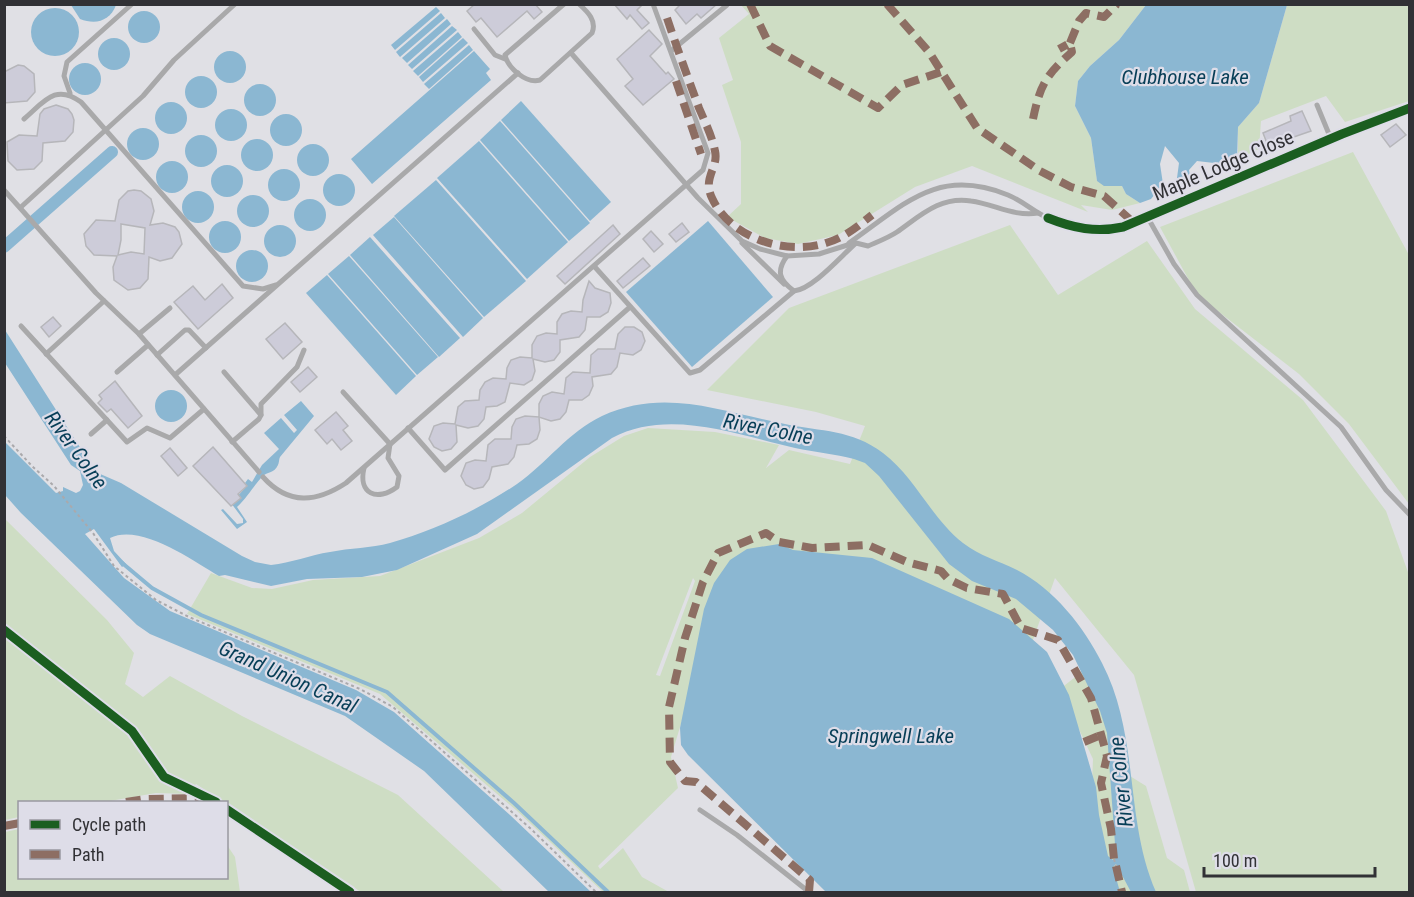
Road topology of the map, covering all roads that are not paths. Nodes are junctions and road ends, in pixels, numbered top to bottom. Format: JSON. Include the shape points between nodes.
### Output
{"nodes":[{"id":1,"x":132,"y":4,"type":"edge"},
{"id":2,"x":235,"y":4,"type":"edge"},
{"id":3,"x":564,"y":4,"type":"edge"},
{"id":4,"x":579,"y":4,"type":"edge"},
{"id":5,"x":653,"y":4,"type":"edge"},
{"id":6,"x":727,"y":5,"type":"edge"},
{"id":7,"x":474,"y":29,"type":"dead end"},
{"id":8,"x":671,"y":51,"type":"junction"},
{"id":9,"x":571,"y":53,"type":"junction"},
{"id":10,"x":505,"y":58,"type":"junction"},
{"id":11,"x":518,"y":73,"type":"junction"},
{"id":12,"x":70,"y":93,"type":"junction"},
{"id":13,"x":1317,"y":105,"type":"dead end"},
{"id":14,"x":1410,"y":108,"type":"edge"},
{"id":15,"x":24,"y":119,"type":"dead end"},
{"id":16,"x":106,"y":130,"type":"junction"},
{"id":17,"x":1331,"y":138,"type":"junction"},
{"id":18,"x":687,"y":185,"type":"junction"},
{"id":19,"x":4,"y":190,"type":"edge"},
{"id":20,"x":22,"y":209,"type":"junction"},
{"id":21,"x":1043,"y":216,"type":"junction"},
{"id":22,"x":1148,"y":218,"type":"junction"},
{"id":23,"x":734,"y":235,"type":"junction"},
{"id":24,"x":856,"y":243,"type":"junction"},
{"id":25,"x":845,"y":245,"type":"junction"},
{"id":26,"x":787,"y":256,"type":"junction"},
{"id":27,"x":594,"y":266,"type":"junction"},
{"id":28,"x":278,"y":284,"type":"junction"},
{"id":29,"x":784,"y":284,"type":"junction"},
{"id":30,"x":794,"y":291,"type":"junction"},
{"id":31,"x":104,"y":301,"type":"junction"},
{"id":32,"x":630,"y":307,"type":"junction"},
{"id":33,"x":170,"y":308,"type":"dead end"},
{"id":34,"x":21,"y":326,"type":"dead end"},
{"id":35,"x":139,"y":334,"type":"junction"},
{"id":36,"x":148,"y":345,"type":"junction"},
{"id":37,"x":206,"y":348,"type":"junction"},
{"id":38,"x":304,"y":350,"type":"dead end"},
{"id":39,"x":46,"y":354,"type":"junction"},
{"id":40,"x":157,"y":355,"type":"junction"},
{"id":41,"x":117,"y":372,"type":"dead end"},
{"id":42,"x":224,"y":372,"type":"dead end"},
{"id":43,"x":175,"y":375,"type":"junction"},
{"id":44,"x":343,"y":392,"type":"dead end"},
{"id":45,"x":204,"y":409,"type":"junction"},
{"id":46,"x":261,"y":415,"type":"junction"},
{"id":47,"x":107,"y":420,"type":"junction"},
{"id":48,"x":408,"y":429,"type":"junction"},
{"id":49,"x":92,"y":434,"type":"dead end"},
{"id":50,"x":232,"y":441,"type":"junction"},
{"id":51,"x":390,"y":444,"type":"junction"},
{"id":52,"x":364,"y":467,"type":"junction"},
{"id":53,"x":1410,"y":514,"type":"edge"},
{"id":54,"x":699,"y":810,"type":"dead end"},
{"id":55,"x":809,"y":892,"type":"edge"}],
"edges":[{"from":1,"to":12,"type":"lane","via":[[67,62],[64,76]]},
{"from":2,"to":16,"type":"lane"},
{"from":3,"to":10,"type":"lane"},
{"from":4,"to":9,"type":"lane","via":[[588,12],[594,29]]},
{"from":5,"to":8,"type":"lane"},
{"from":6,"to":8,"type":"lane"},
{"from":7,"to":10,"type":"lane","via":[[495,55]]},
{"from":8,"to":18,"type":"lane","via":[[708,153],[703,170]]},
{"from":9,"to":11,"type":"lane","via":[[540,80]]},
{"from":9,"to":18,"type":"lane"},
{"from":10,"to":11,"type":"lane"},
{"from":11,"to":28,"type":"lane"},
{"from":12,"to":15,"type":"lane","via":[[53,94]]},
{"from":12,"to":16,"type":"lane"},
{"from":13,"to":17,"type":"lane"},
{"from":14,"to":17,"type":"street","name":"Maple Lodge Close"},
{"from":16,"to":20,"type":"lane"},
{"from":16,"to":28,"type":"lane","via":[[243,286],[263,289]]},
{"from":17,"to":22,"type":"street","name":"Maple Lodge Close"},
{"from":18,"to":23,"type":"lane"},
{"from":18,"to":27,"type":"lane"},
{"from":19,"to":20,"type":"lane"},
{"from":20,"to":31,"type":"lane"},
{"from":21,"to":22,"type":"street","name":"Maple Lodge Close","via":[[1068,226],[1100,230]]},
{"from":21,"to":24,"type":"lane","via":[[1021,216],[968,200],[925,210],[896,232],[868,246]]},
{"from":21,"to":25,"type":"lane","via":[[1007,195],[979,186],[948,185],[915,196]]},
{"from":22,"to":53,"type":"lane","via":[[1197,295],[1341,427],[1386,490]]},
{"from":23,"to":26,"type":"lane","via":[[760,249]]},
{"from":23,"to":29,"type":"lane"},
{"from":24,"to":25,"type":"lane"},
{"from":24,"to":30,"type":"lane","via":[[812,284]]},
{"from":25,"to":26,"type":"lane","via":[[819,254]]},
{"from":26,"to":29,"type":"lane","via":[[779,266]]},
{"from":27,"to":32,"type":"lane"},
{"from":27,"to":48,"type":"lane"},
{"from":28,"to":37,"type":"lane"},
{"from":29,"to":30,"type":"lane"},
{"from":30,"to":32,"type":"lane","via":[[700,370],[690,373]]},
{"from":31,"to":35,"type":"lane"},
{"from":31,"to":39,"type":"lane"},
{"from":32,"to":48,"type":"lane","via":[[445,470]]},
{"from":33,"to":35,"type":"lane"},
{"from":34,"to":39,"type":"lane"},
{"from":35,"to":36,"type":"lane"},
{"from":36,"to":40,"type":"lane"},
{"from":36,"to":41,"type":"lane"},
{"from":37,"to":40,"type":"lane","via":[[185,330]]},
{"from":37,"to":43,"type":"lane"},
{"from":38,"to":46,"type":"lane","via":[[297,367],[261,404]]},
{"from":39,"to":47,"type":"lane"},
{"from":40,"to":43,"type":"lane"},
{"from":42,"to":46,"type":"lane"},
{"from":43,"to":45,"type":"lane"},
{"from":44,"to":51,"type":"lane"},
{"from":45,"to":47,"type":"lane","via":[[170,438],[147,428],[127,442]]},
{"from":45,"to":50,"type":"lane"},
{"from":46,"to":50,"type":"lane"},
{"from":47,"to":49,"type":"lane"},
{"from":48,"to":51,"type":"lane"},
{"from":50,"to":52,"type":"lane","via":[[283,494],[305,499],[327,495]]},
{"from":51,"to":52,"type":"lane"},
{"from":51,"to":52,"type":"lane","via":[[388,458],[399,476],[397,487],[386,495],[376,496],[364,488]]},
{"from":54,"to":55,"type":"lane"}]}
